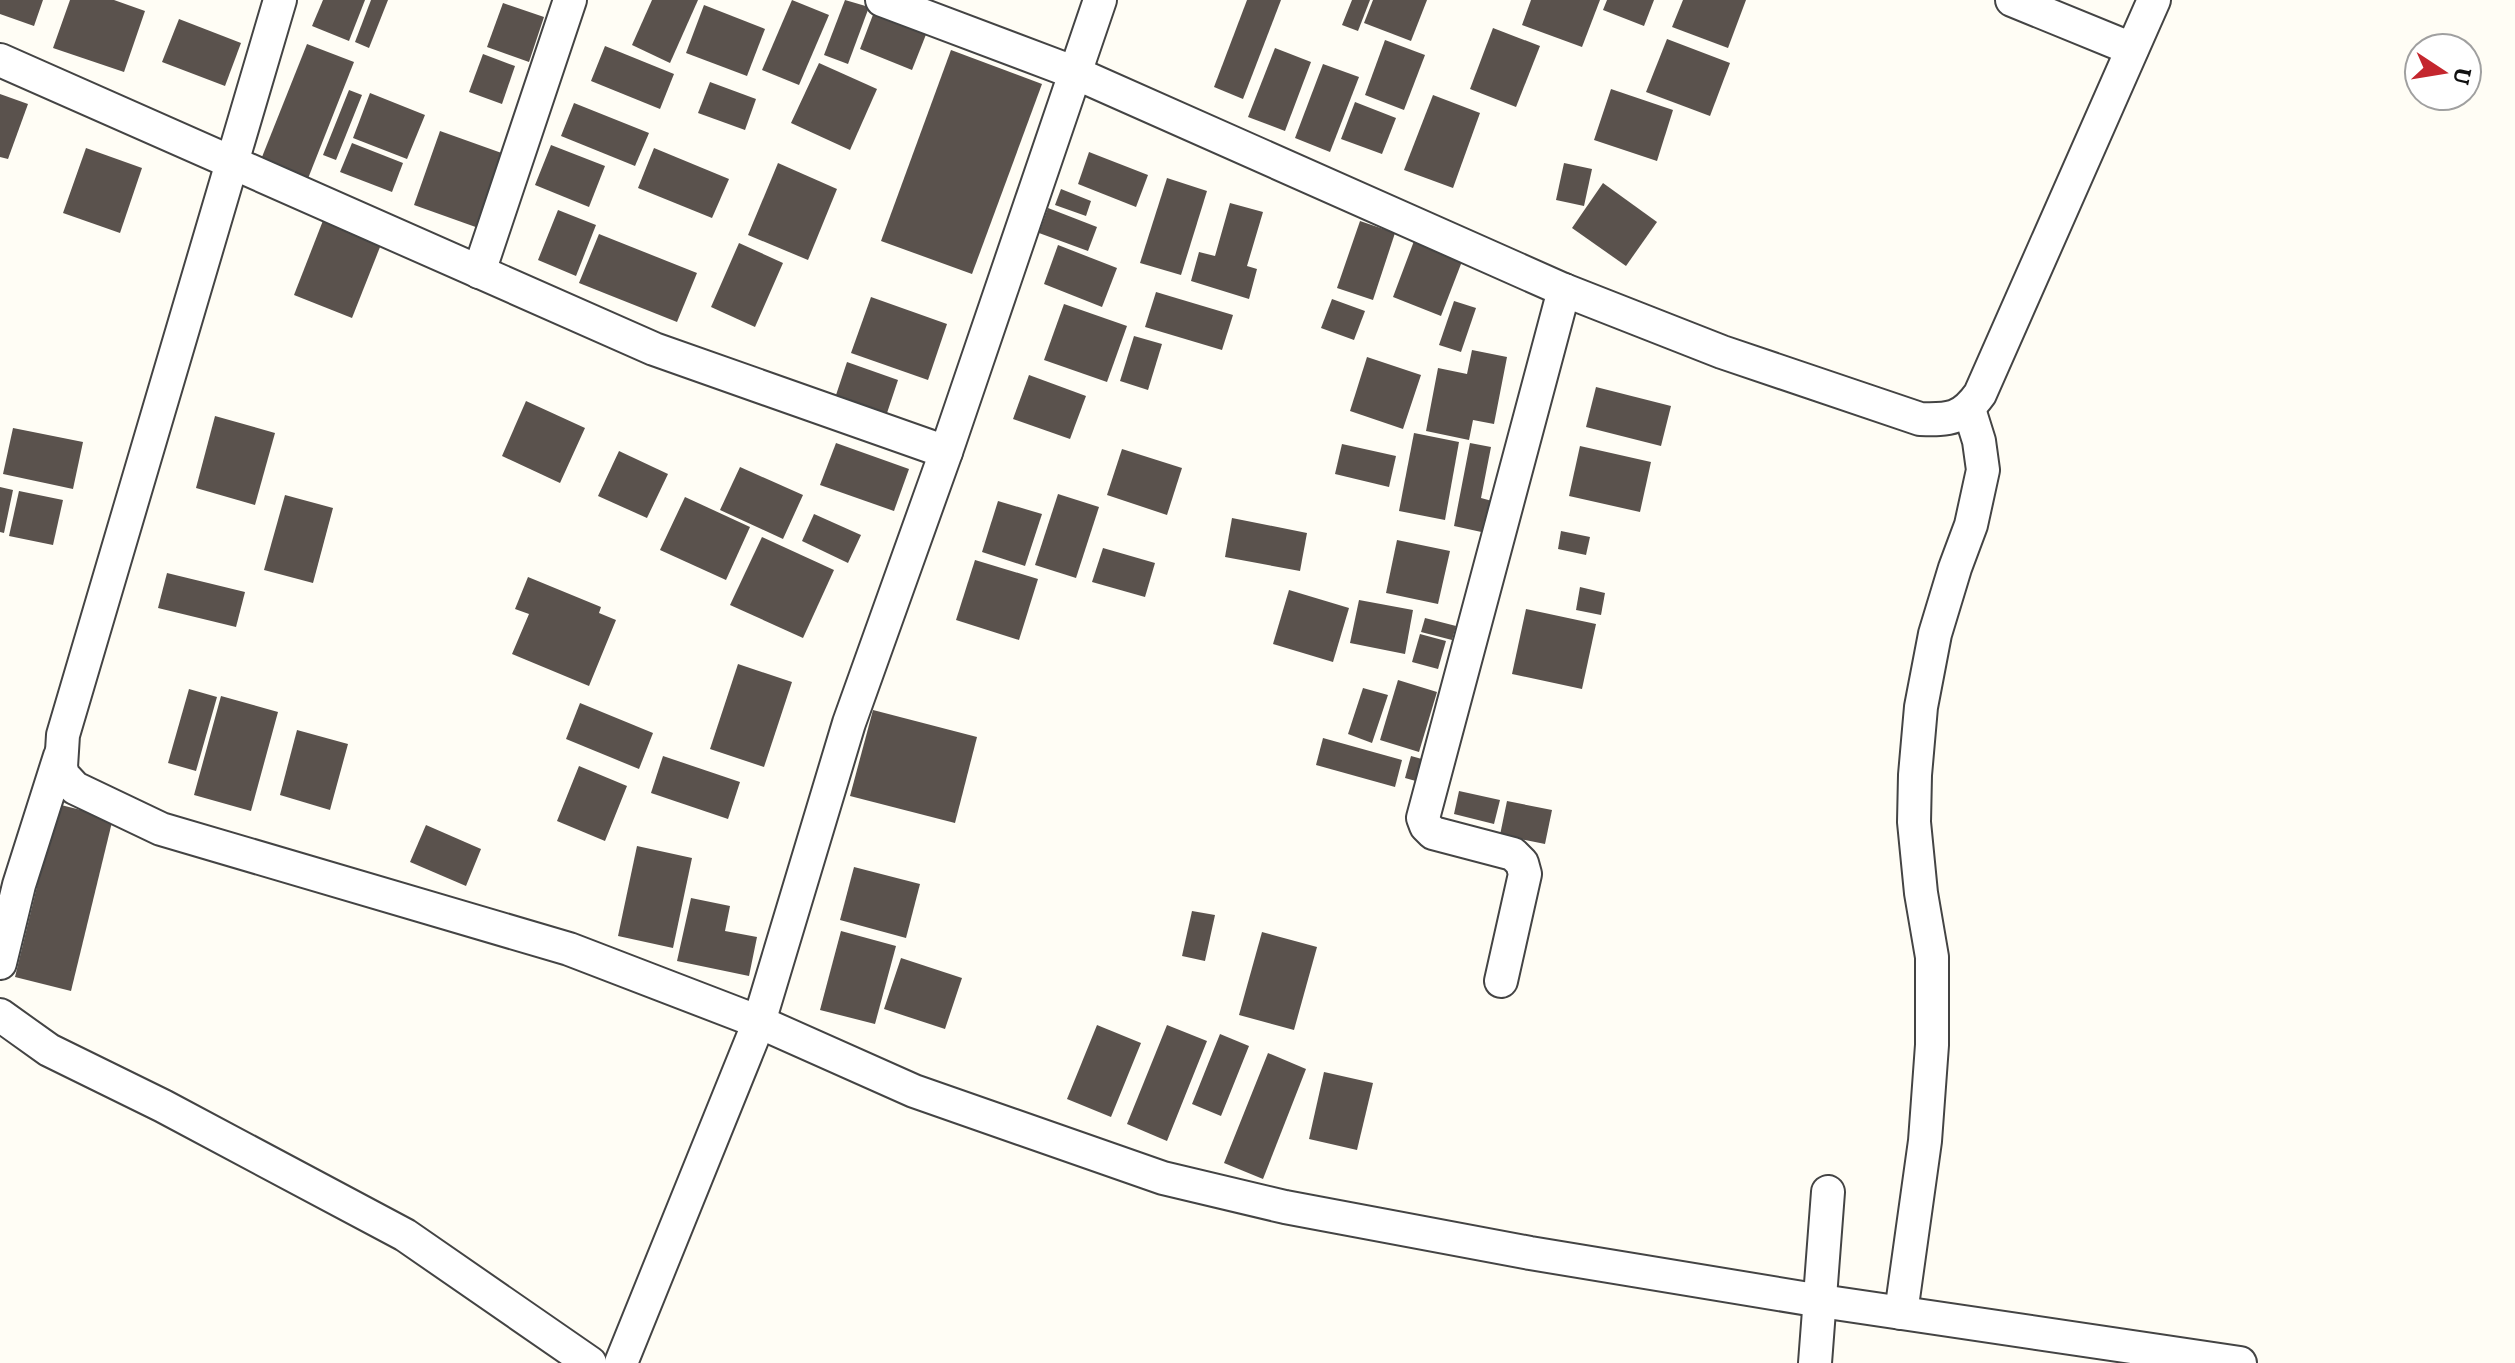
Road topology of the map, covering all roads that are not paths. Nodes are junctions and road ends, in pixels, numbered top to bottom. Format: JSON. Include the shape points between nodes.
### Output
{"nodes":[{"id":1,"x":280,"y":0,"type":"edge"},
{"id":2,"x":570,"y":0,"type":"edge"},
{"id":3,"x":882,"y":0,"type":"edge"},
{"id":4,"x":1100,"y":0,"type":"edge"},
{"id":5,"x":2012,"y":0,"type":"edge"},
{"id":6,"x":2154,"y":0,"type":"edge"},
{"id":7,"x":2132,"y":49,"type":"junction"},
{"id":8,"x":0,"y":60,"type":"edge"},
{"id":9,"x":1073,"y":72,"type":"junction"},
{"id":10,"x":232,"y":163,"type":"junction"},
{"id":11,"x":479,"y":272,"type":"junction"},
{"id":12,"x":1564,"y":290,"type":"junction"},
{"id":13,"x":1969,"y":409,"type":"junction"},
{"id":14,"x":946,"y":452,"type":"junction"},
{"id":15,"x":60,"y":756,"type":"junction"},
{"id":16,"x":0,"y":963,"type":"edge"},
{"id":17,"x":1501,"y":981,"type":"dead end"},
{"id":18,"x":0,"y":1015,"type":"edge"},
{"id":19,"x":759,"y":1022,"type":"junction"},
{"id":20,"x":1828,"y":1192,"type":"dead end"},
{"id":21,"x":1821,"y":1301,"type":"junction"},
{"id":22,"x":1901,"y":1313,"type":"junction"},
{"id":23,"x":590,"y":1363,"type":"edge"},
{"id":24,"x":621,"y":1363,"type":"edge"},
{"id":25,"x":1815,"y":1363,"type":"edge"},
{"id":26,"x":2240,"y":1363,"type":"edge"}],
"edges":[{"from":1,"to":10,"type":"street"},
{"from":2,"to":11,"type":"street"},
{"from":3,"to":9,"type":"street"},
{"from":4,"to":9,"type":"street"},
{"from":5,"to":7,"type":"street"},
{"from":6,"to":7,"type":"street"},
{"from":7,"to":13,"type":"street"},
{"from":8,"to":10,"type":"street"},
{"from":9,"to":12,"type":"street"},
{"from":9,"to":14,"type":"street"},
{"from":10,"to":11,"type":"street"},
{"from":10,"to":15,"type":"street"},
{"from":11,"to":14,"type":"street","via":[[654,349]]},
{"from":12,"to":13,"type":"street","via":[[1722,352],[1920,419],[1943,420]]},
{"from":12,"to":17,"type":"street","via":[[1423,818],[1433,833],[1513,854],[1522,863],[1525,874]]},
{"from":13,"to":22,"type":"street","via":[[1983,470],[1935,634],[1915,775],[1914,822],[1932,957],[1932,1045]]},
{"from":14,"to":19,"type":"street","via":[[849,723]]},
{"from":15,"to":16,"type":"street"},
{"from":15,"to":19,"type":"street","via":[[63,775],[75,788],[161,829],[569,949]]},
{"from":18,"to":23,"type":"street","via":[[49,1050],[405,1235]]},
{"from":19,"to":21,"type":"street","via":[[914,1091],[1163,1178],[1515,1251]]},
{"from":19,"to":24,"type":"street"},
{"from":20,"to":21,"type":"street"},
{"from":21,"to":22,"type":"street"},
{"from":21,"to":25,"type":"street"},
{"from":22,"to":26,"type":"street"}]}
